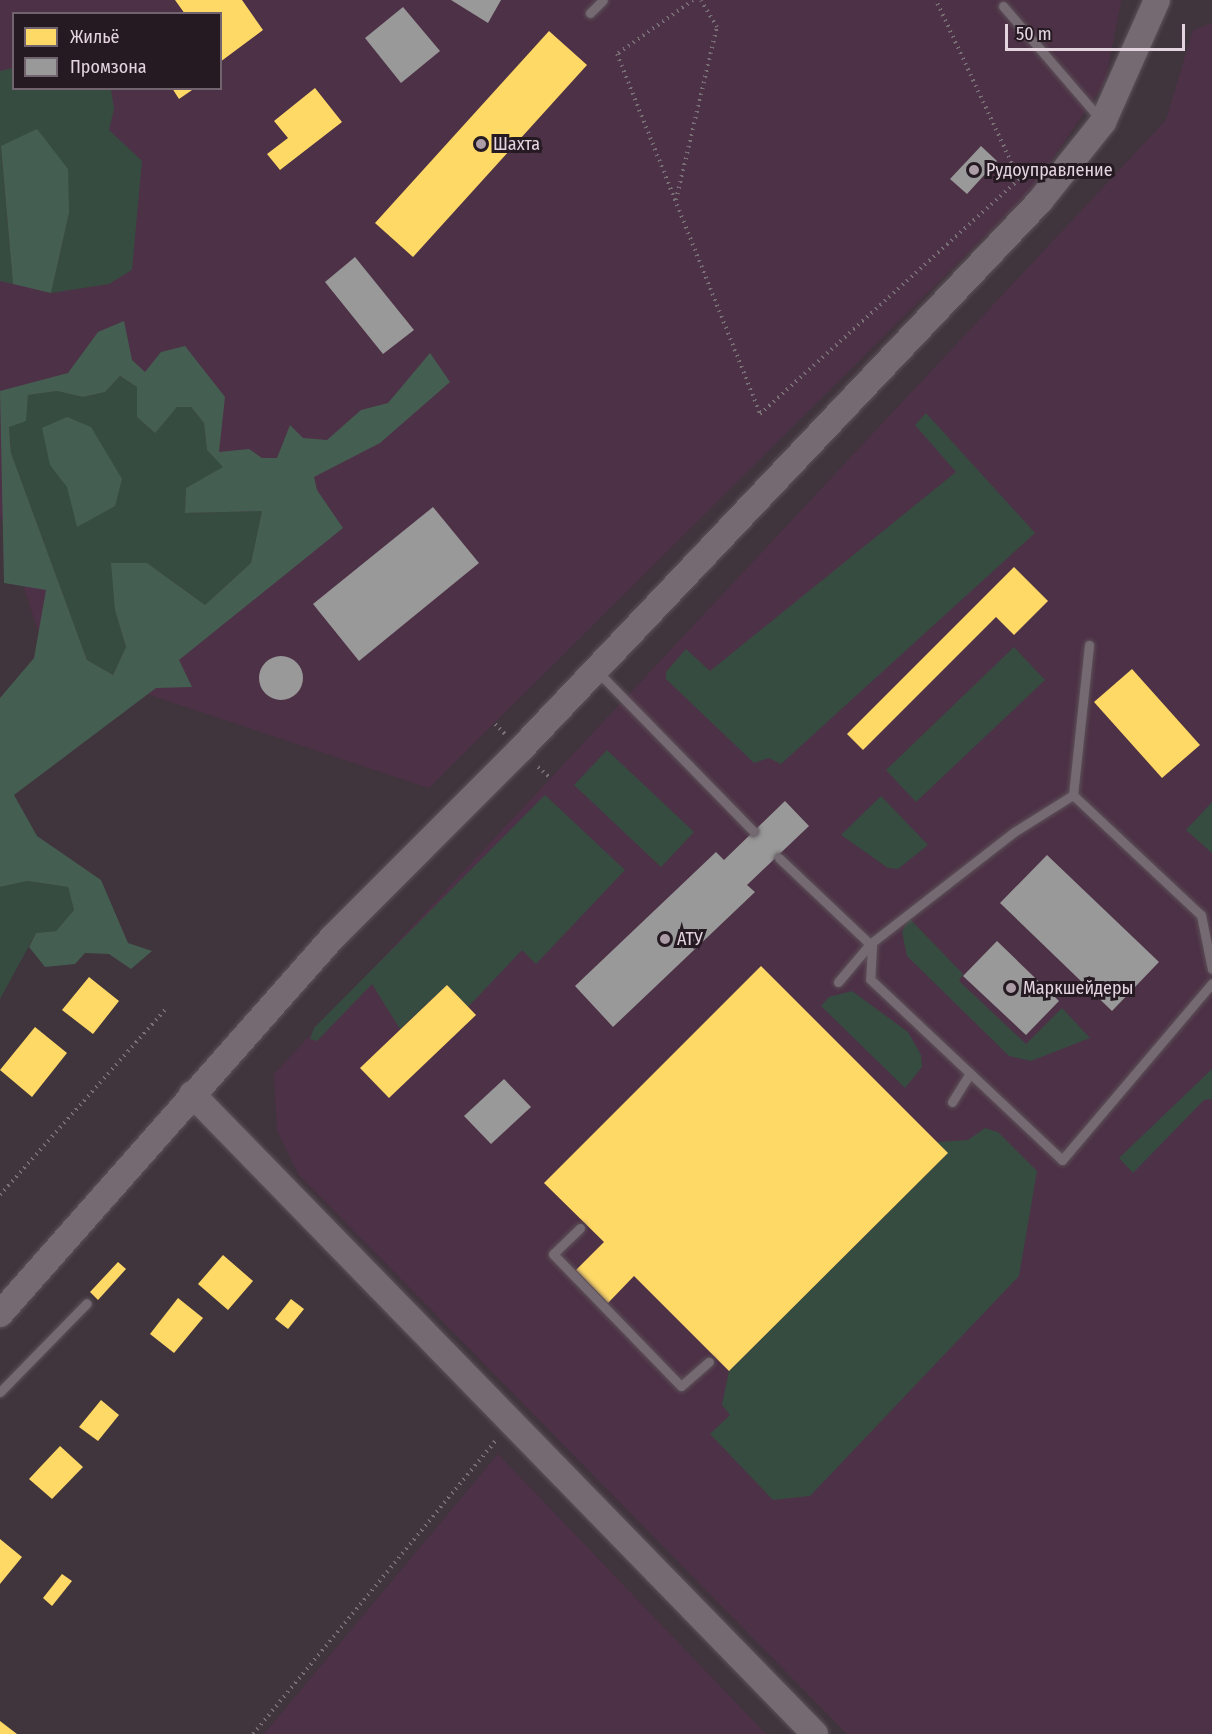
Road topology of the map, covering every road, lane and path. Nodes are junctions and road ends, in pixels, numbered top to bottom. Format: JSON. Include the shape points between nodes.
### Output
{"nodes":[{"id":1,"x":603,"y":0,"type":"edge"},
{"id":2,"x":693,"y":0,"type":"edge"},
{"id":3,"x":701,"y":0,"type":"edge"},
{"id":4,"x":936,"y":0,"type":"edge"},
{"id":5,"x":1157,"y":0,"type":"edge"},
{"id":6,"x":1003,"y":6,"type":"dead end"},
{"id":7,"x":590,"y":13,"type":"dead end"},
{"id":8,"x":1103,"y":122,"type":"junction"},
{"id":9,"x":676,"y":201,"type":"junction"},
{"id":10,"x":1089,"y":645,"type":"dead end"},
{"id":11,"x":594,"y":668,"type":"junction"},
{"id":12,"x":1073,"y":795,"type":"junction"},
{"id":13,"x":753,"y":831,"type":"dead end"},
{"id":14,"x":779,"y":858,"type":"dead end"},
{"id":15,"x":870,"y":944,"type":"junction"},
{"id":16,"x":1212,"y":969,"type":"edge"},
{"id":17,"x":838,"y":982,"type":"dead end"},
{"id":18,"x":1212,"y":984,"type":"edge"},
{"id":19,"x":165,"y":1010,"type":"dead end"},
{"id":20,"x":970,"y":1073,"type":"junction"},
{"id":21,"x":192,"y":1094,"type":"junction"},
{"id":22,"x":952,"y":1102,"type":"dead end"},
{"id":23,"x":0,"y":1195,"type":"edge"},
{"id":24,"x":580,"y":1228,"type":"dead end"},
{"id":25,"x":87,"y":1303,"type":"dead end"},
{"id":26,"x":0,"y":1314,"type":"edge"},
{"id":27,"x":709,"y":1362,"type":"dead end"},
{"id":28,"x":0,"y":1392,"type":"edge"},
{"id":29,"x":511,"y":1422,"type":"junction"},
{"id":30,"x":253,"y":1734,"type":"edge"},
{"id":31,"x":815,"y":1734,"type":"edge"}],
"edges":[{"from":1,"to":7,"type":"lane"},
{"from":2,"to":9,"type":"path","via":[[617,54]]},
{"from":3,"to":9,"type":"path","via":[[717,27]]},
{"from":4,"to":9,"type":"path","via":[[1019,179],[760,414]]},
{"from":5,"to":8,"type":"street"},
{"from":6,"to":8,"type":"lane"},
{"from":8,"to":11,"type":"street","via":[[1040,201]]},
{"from":10,"to":12,"type":"lane"},
{"from":11,"to":13,"type":"lane"},
{"from":11,"to":21,"type":"street","via":[[333,937]]},
{"from":12,"to":15,"type":"lane","via":[[1014,832]]},
{"from":12,"to":16,"type":"lane","via":[[1200,915]]},
{"from":14,"to":15,"type":"lane"},
{"from":15,"to":17,"type":"lane"},
{"from":15,"to":20,"type":"lane","via":[[870,979]]},
{"from":18,"to":20,"type":"lane","via":[[1062,1160]]},
{"from":19,"to":23,"type":"path"},
{"from":20,"to":22,"type":"lane"},
{"from":21,"to":26,"type":"street"},
{"from":21,"to":29,"type":"street"},
{"from":24,"to":27,"type":"lane","via":[[553,1254],[681,1386]]},
{"from":25,"to":28,"type":"lane"},
{"from":29,"to":30,"type":"path"},
{"from":29,"to":31,"type":"street"}]}
